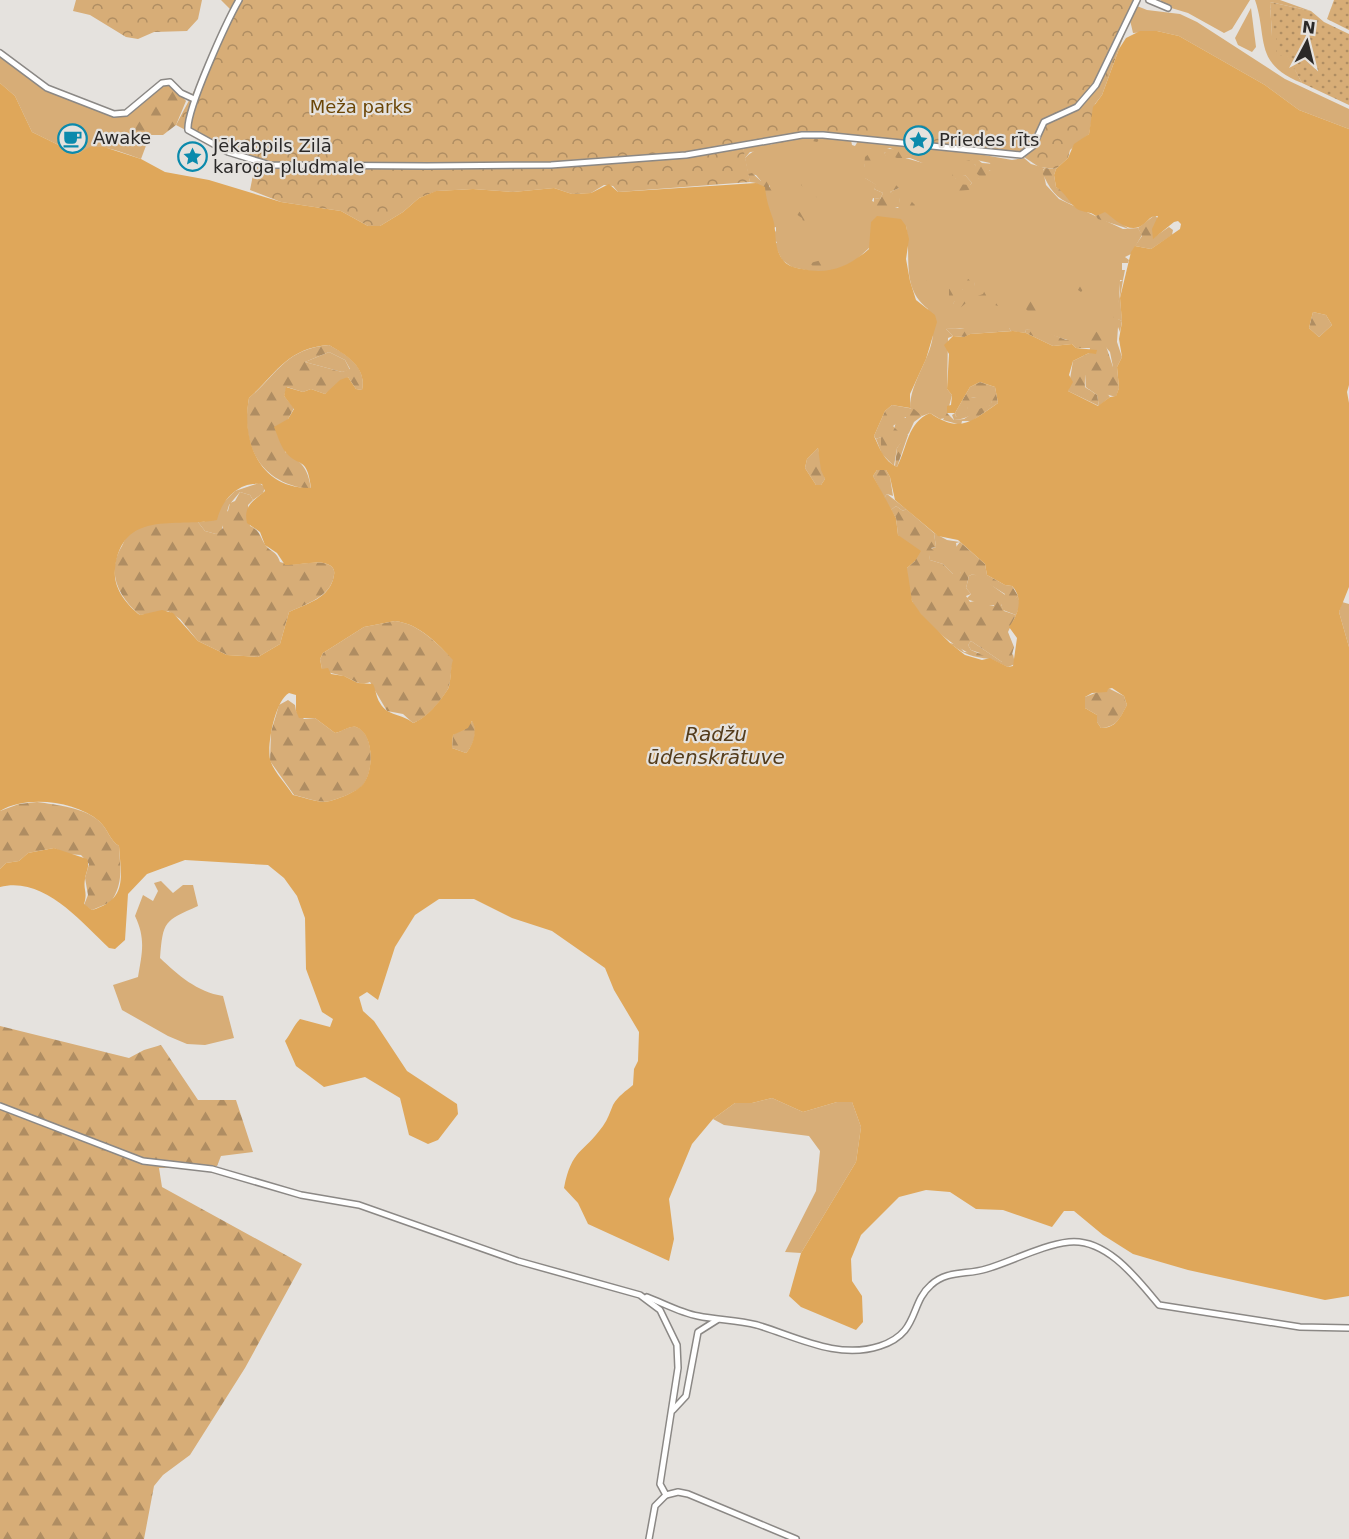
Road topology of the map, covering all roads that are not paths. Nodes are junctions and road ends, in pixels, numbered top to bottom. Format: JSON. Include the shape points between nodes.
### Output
{"nodes":[{"id":1,"x":239,"y":0,"type":"edge"},
{"id":2,"x":1137,"y":0,"type":"edge"},
{"id":3,"x":1149,"y":0,"type":"edge"},
{"id":4,"x":1168,"y":8,"type":"dead end"},
{"id":5,"x":0,"y":53,"type":"edge"},
{"id":6,"x":194,"y":99,"type":"junction"},
{"id":7,"x":0,"y":1106,"type":"edge"},
{"id":8,"x":640,"y":1294,"type":"junction"},
{"id":9,"x":722,"y":1319,"type":"junction"},
{"id":10,"x":1349,"y":1328,"type":"edge"},
{"id":11,"x":672,"y":1411,"type":"junction"},
{"id":12,"x":666,"y":1495,"type":"junction"},
{"id":13,"x":649,"y":1539,"type":"edge"},
{"id":14,"x":796,"y":1539,"type":"edge"}],
"edges":[{"from":1,"to":6,"type":"street"},
{"from":2,"to":6,"type":"street","via":[[1096,85],[1077,107],[1044,122],[1033,146],[1021,155],[802,135],[686,155],[551,165],[270,165],[228,152],[188,130]]},
{"from":3,"to":4,"type":"street"},
{"from":5,"to":6,"type":"street","via":[[47,88],[114,114],[126,113],[162,83],[170,82]]},
{"from":7,"to":8,"type":"street","via":[[143,1161],[213,1169],[301,1195],[359,1205],[518,1261]]},
{"from":8,"to":9,"type":"street","via":[[696,1316]]},
{"from":8,"to":11,"type":"street","via":[[660,1310],[677,1345]]},
{"from":9,"to":10,"type":"street","via":[[756,1325],[828,1348],[881,1346],[906,1329],[929,1286],[940,1278],[979,1271],[1071,1242],[1092,1246],[1116,1260],[1160,1305],[1300,1327]]},
{"from":9,"to":11,"type":"street","via":[[698,1332],[686,1396]]},
{"from":11,"to":12,"type":"street","via":[[660,1484]]},
{"from":12,"to":13,"type":"street","via":[[655,1506]]},
{"from":12,"to":14,"type":"street","via":[[688,1494]]}]}
